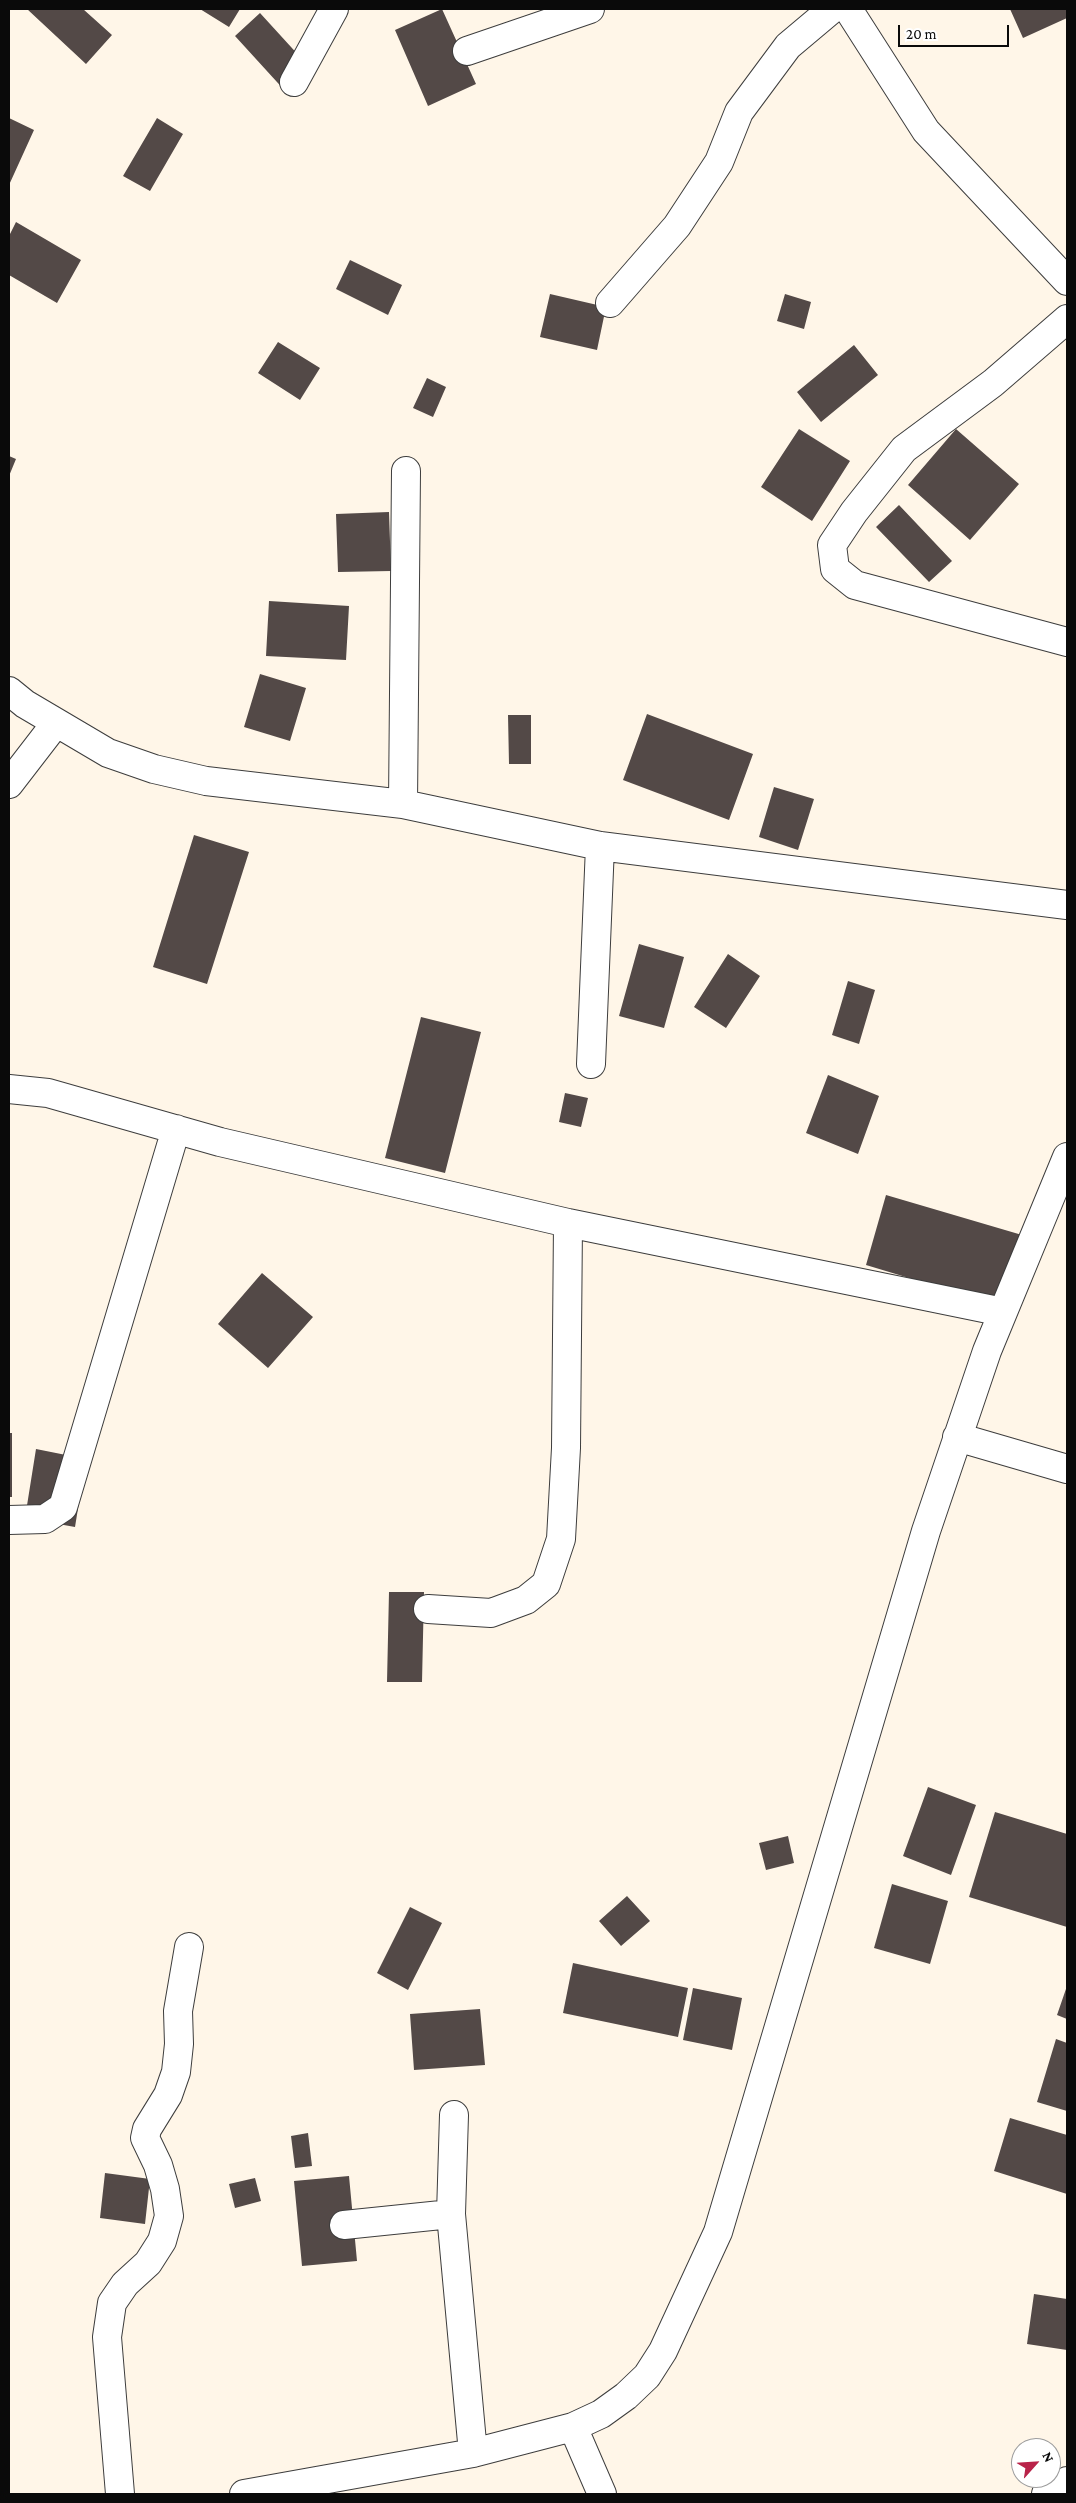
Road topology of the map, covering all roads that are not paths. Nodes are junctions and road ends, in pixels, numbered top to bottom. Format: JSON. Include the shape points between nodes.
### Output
{"nodes":[{"id":1,"x":334,"y":9,"type":"edge"},
{"id":2,"x":590,"y":9,"type":"edge"},
{"id":3,"x":832,"y":9,"type":"edge"},
{"id":4,"x":848,"y":9,"type":"edge"},
{"id":5,"x":467,"y":51,"type":"dead end"},
{"id":6,"x":294,"y":82,"type":"dead end"},
{"id":7,"x":1067,"y":281,"type":"edge"},
{"id":8,"x":610,"y":302,"type":"dead end"},
{"id":9,"x":1067,"y":319,"type":"edge"},
{"id":10,"x":406,"y":471,"type":"dead end"},
{"id":11,"x":1067,"y":642,"type":"edge"},
{"id":12,"x":9,"y":691,"type":"edge"},
{"id":13,"x":56,"y":722,"type":"junction"},
{"id":14,"x":9,"y":784,"type":"edge"},
{"id":15,"x":403,"y":804,"type":"junction"},
{"id":16,"x":600,"y":846,"type":"junction"},
{"id":17,"x":1067,"y":905,"type":"edge"},
{"id":18,"x":591,"y":1064,"type":"dead end"},
{"id":19,"x":9,"y":1089,"type":"edge"},
{"id":20,"x":176,"y":1129,"type":"junction"},
{"id":21,"x":1067,"y":1157,"type":"edge"},
{"id":22,"x":568,"y":1223,"type":"junction"},
{"id":23,"x":1003,"y":1312,"type":"junction"},
{"id":24,"x":958,"y":1437,"type":"junction"},
{"id":25,"x":1067,"y":1469,"type":"edge"},
{"id":26,"x":9,"y":1520,"type":"edge"},
{"id":27,"x":428,"y":1609,"type":"dead end"},
{"id":28,"x":189,"y":1947,"type":"dead end"},
{"id":29,"x":454,"y":2115,"type":"dead end"},
{"id":30,"x":451,"y":2214,"type":"junction"},
{"id":31,"x":344,"y":2225,"type":"dead end"},
{"id":32,"x":574,"y":2427,"type":"junction"},
{"id":33,"x":473,"y":2453,"type":"junction"},
{"id":34,"x":1067,"y":2481,"type":"edge"},
{"id":35,"x":120,"y":2494,"type":"edge"},
{"id":36,"x":244,"y":2494,"type":"edge"},
{"id":37,"x":602,"y":2494,"type":"edge"},
{"id":38,"x":1046,"y":2494,"type":"edge"}],
"edges":[{"from":1,"to":6,"type":"street"},
{"from":2,"to":5,"type":"street"},
{"from":3,"to":8,"type":"street","via":[[782,53],[738,112],[719,162],[677,226]]},
{"from":4,"to":7,"type":"street","via":[[926,131]]},
{"from":9,"to":11,"type":"street","via":[[993,382],[904,448],[832,545],[835,569],[855,585]]},
{"from":10,"to":15,"type":"street"},
{"from":12,"to":13,"type":"street"},
{"from":13,"to":14,"type":"street"},
{"from":13,"to":15,"type":"street","via":[[108,753],[206,782]]},
{"from":15,"to":16,"type":"street"},
{"from":16,"to":17,"type":"street"},
{"from":16,"to":18,"type":"street"},
{"from":19,"to":20,"type":"street","via":[[48,1093]]},
{"from":20,"to":22,"type":"street"},
{"from":20,"to":26,"type":"street","via":[[63,1507],[45,1519]]},
{"from":21,"to":23,"type":"street"},
{"from":22,"to":23,"type":"street"},
{"from":22,"to":27,"type":"street","via":[[566,1448],[561,1539],[546,1584],[526,1600],[491,1613]]},
{"from":23,"to":24,"type":"street","via":[[986,1351]]},
{"from":24,"to":25,"type":"street"},
{"from":24,"to":32,"type":"street","via":[[923,1540],[718,2232],[663,2351],[647,2376],[601,2414]]},
{"from":28,"to":35,"type":"street","via":[[178,2011],[176,2072],[145,2138],[158,2165],[169,2216],[162,2240],[148,2263],[112,2303],[107,2337]]},
{"from":29,"to":30,"type":"street"},
{"from":30,"to":31,"type":"street"},
{"from":30,"to":33,"type":"street"},
{"from":32,"to":33,"type":"street"},
{"from":32,"to":37,"type":"street"},
{"from":33,"to":36,"type":"street"},
{"from":34,"to":38,"type":"street"}]}
